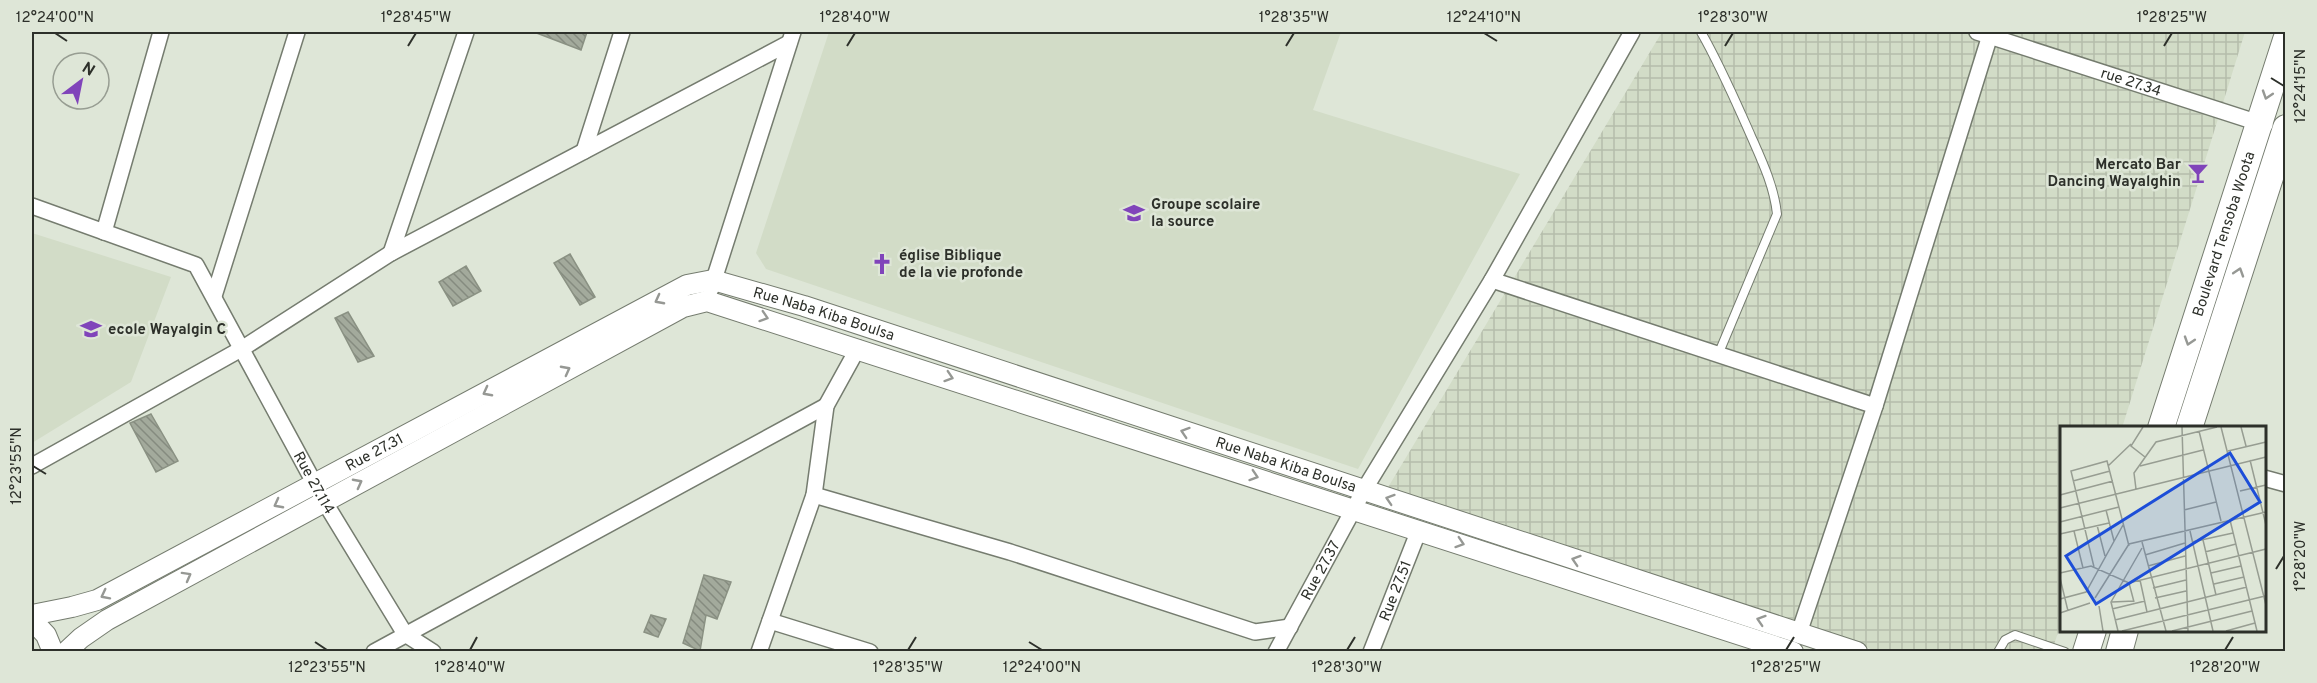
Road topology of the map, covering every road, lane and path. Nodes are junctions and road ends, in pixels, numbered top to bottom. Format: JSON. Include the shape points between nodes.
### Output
{"nodes":[{"id":1,"x":160,"y":32,"type":"edge"},
{"id":2,"x":297,"y":32,"type":"edge"},
{"id":3,"x":466,"y":32,"type":"edge"},
{"id":4,"x":622,"y":32,"type":"edge"},
{"id":5,"x":1632,"y":32,"type":"edge"},
{"id":6,"x":1701,"y":32,"type":"edge"},
{"id":7,"x":1986,"y":33,"type":"edge"},
{"id":8,"x":791,"y":37,"type":"edge"},
{"id":9,"x":2286,"y":40,"type":"edge"},
{"id":10,"x":2258,"y":123,"type":"junction"},
{"id":11,"x":2285,"y":130,"type":"edge"},
{"id":12,"x":584,"y":151,"type":"junction"},
{"id":13,"x":32,"y":206,"type":"edge"},
{"id":14,"x":104,"y":232,"type":"junction"},
{"id":15,"x":391,"y":253,"type":"junction"},
{"id":16,"x":713,"y":280,"type":"junction"},
{"id":17,"x":1492,"y":280,"type":"junction"},
{"id":18,"x":214,"y":296,"type":"junction"},
{"id":19,"x":707,"y":301,"type":"junction"},
{"id":20,"x":243,"y":348,"type":"junction"},
{"id":21,"x":858,"y":348,"type":"junction"},
{"id":22,"x":1718,"y":355,"type":"junction"},
{"id":23,"x":826,"y":406,"type":"junction"},
{"id":24,"x":1875,"y":406,"type":"junction"},
{"id":25,"x":2162,"y":426,"type":"edge"},
{"id":26,"x":2190,"y":426,"type":"edge"},
{"id":27,"x":32,"y":466,"type":"edge"},
{"id":28,"x":2266,"y":478,"type":"edge"},
{"id":29,"x":2286,"y":484,"type":"edge"},
{"id":30,"x":1364,"y":490,"type":"junction"},
{"id":31,"x":319,"y":493,"type":"junction"},
{"id":32,"x":814,"y":495,"type":"junction"},
{"id":33,"x":1355,"y":509,"type":"junction"},
{"id":34,"x":1419,"y":530,"type":"junction"},
{"id":35,"x":32,"y":615,"type":"edge"},
{"id":36,"x":32,"y":620,"type":"edge"},
{"id":37,"x":770,"y":621,"type":"junction"},
{"id":38,"x":1290,"y":627,"type":"junction"},
{"id":39,"x":1255,"y":632,"type":"junction"},
{"id":40,"x":2092,"y":632,"type":"edge"},
{"id":41,"x":2124,"y":632,"type":"edge"},
{"id":42,"x":405,"y":634,"type":"junction"},
{"id":43,"x":1796,"y":642,"type":"edge"},
{"id":44,"x":53,"y":651,"type":"edge"},
{"id":45,"x":66,"y":651,"type":"edge"},
{"id":46,"x":374,"y":651,"type":"edge"},
{"id":47,"x":434,"y":651,"type":"edge"},
{"id":48,"x":759,"y":651,"type":"edge"},
{"id":49,"x":870,"y":651,"type":"edge"},
{"id":50,"x":1275,"y":651,"type":"edge"},
{"id":51,"x":1371,"y":651,"type":"edge"},
{"id":52,"x":1857,"y":651,"type":"edge"},
{"id":53,"x":1998,"y":651,"type":"edge"},
{"id":54,"x":2065,"y":651,"type":"edge"},
{"id":55,"x":2086,"y":651,"type":"edge"},
{"id":56,"x":2119,"y":651,"type":"edge"}],
"edges":[{"from":1,"to":14,"type":"street"},
{"from":2,"to":18,"type":"street"},
{"from":3,"to":15,"type":"street"},
{"from":4,"to":12,"type":"street"},
{"from":5,"to":17,"type":"street","name":"Rue 27.37"},
{"from":6,"to":22,"type":"lane","via":[[1723,70],[1764,166],[1777,214]]},
{"from":7,"to":10,"type":"street","name":"rue 27.34"},
{"from":7,"to":24,"type":"street"},
{"from":8,"to":12,"type":"street"},
{"from":8,"to":16,"type":"street"},
{"from":9,"to":10,"type":"main road","name":"Boulevard Tensoba Woota","one_way":true},
{"from":10,"to":11,"type":"street","name":"rue 27.34"},
{"from":10,"to":25,"type":"main road","name":"Boulevard Tensoba Woota","one_way":true},
{"from":26,"to":11,"type":"main road","name":"Boulevard Tensoba Woota","one_way":true},
{"from":12,"to":15,"type":"street"},
{"from":13,"to":14,"type":"street","name":"Rue 27.114"},
{"from":14,"to":18,"type":"street","name":"Rue 27.114","via":[[196,265]]},
{"from":15,"to":20,"type":"street"},
{"from":16,"to":19,"type":"street"},
{"from":30,"to":16,"type":"street","name":"Rue Naba Kiba Boulsa","one_way":true,"via":[[748,288]]},
{"from":16,"to":31,"type":"street","name":"Rue 27.31","one_way":true,"via":[[687,285]]},
{"from":17,"to":22,"type":"street"},
{"from":17,"to":30,"type":"street","name":"Rue 27.37"},
{"from":18,"to":20,"type":"street","name":"Rue 27.114"},
{"from":19,"to":21,"type":"street","name":"Rue Naba Kiba Boulsa","one_way":true},
{"from":31,"to":19,"type":"street","name":"Rue 27.31","one_way":true,"via":[[683,307]]},
{"from":20,"to":27,"type":"street"},
{"from":20,"to":31,"type":"street","name":"Rue 27.114"},
{"from":21,"to":23,"type":"street"},
{"from":21,"to":33,"type":"street","name":"Rue Naba Kiba Boulsa","one_way":true},
{"from":22,"to":24,"type":"street"},
{"from":23,"to":32,"type":"street"},
{"from":23,"to":42,"type":"street"},
{"from":24,"to":43,"type":"street"},
{"from":28,"to":29,"type":"street"},
{"from":30,"to":33,"type":"street","name":"Rue 27.37"},
{"from":43,"to":30,"type":"street","name":"Rue Naba Kiba Boulsa","one_way":true},
{"from":31,"to":35,"type":"street","name":"Rue 27.31","one_way":true,"via":[[97,600]]},
{"from":31,"to":42,"type":"street","name":"Rue 27.114"},
{"from":45,"to":31,"type":"street","name":"Rue 27.31","one_way":true,"via":[[107,620]]},
{"from":32,"to":37,"type":"street"},
{"from":32,"to":39,"type":"street","via":[[1010,552]]},
{"from":33,"to":34,"type":"street","name":"Rue Naba Kiba Boulsa"},
{"from":33,"to":38,"type":"street","name":"Rue 27.37"},
{"from":34,"to":43,"type":"street","name":"Rue Naba Kiba Boulsa","one_way":true},
{"from":34,"to":51,"type":"street","name":"Rue 27.51"},
{"from":36,"to":44,"type":"street","via":[[46,635]]},
{"from":37,"to":48,"type":"street"},
{"from":37,"to":49,"type":"street"},
{"from":38,"to":39,"type":"street"},
{"from":38,"to":50,"type":"street","name":"Rue 27.37"},
{"from":39,"to":50,"type":"street"},
{"from":40,"to":55,"type":"main road"},
{"from":41,"to":56,"type":"main road"},
{"from":42,"to":46,"type":"street"},
{"from":42,"to":47,"type":"street","name":"Rue 27.114"},
{"from":43,"to":52,"type":"street","name":"Rue Naba Kiba Boulsa"},
{"from":53,"to":54,"type":"lane","via":[[2005,640],[2015,635]]}]}
